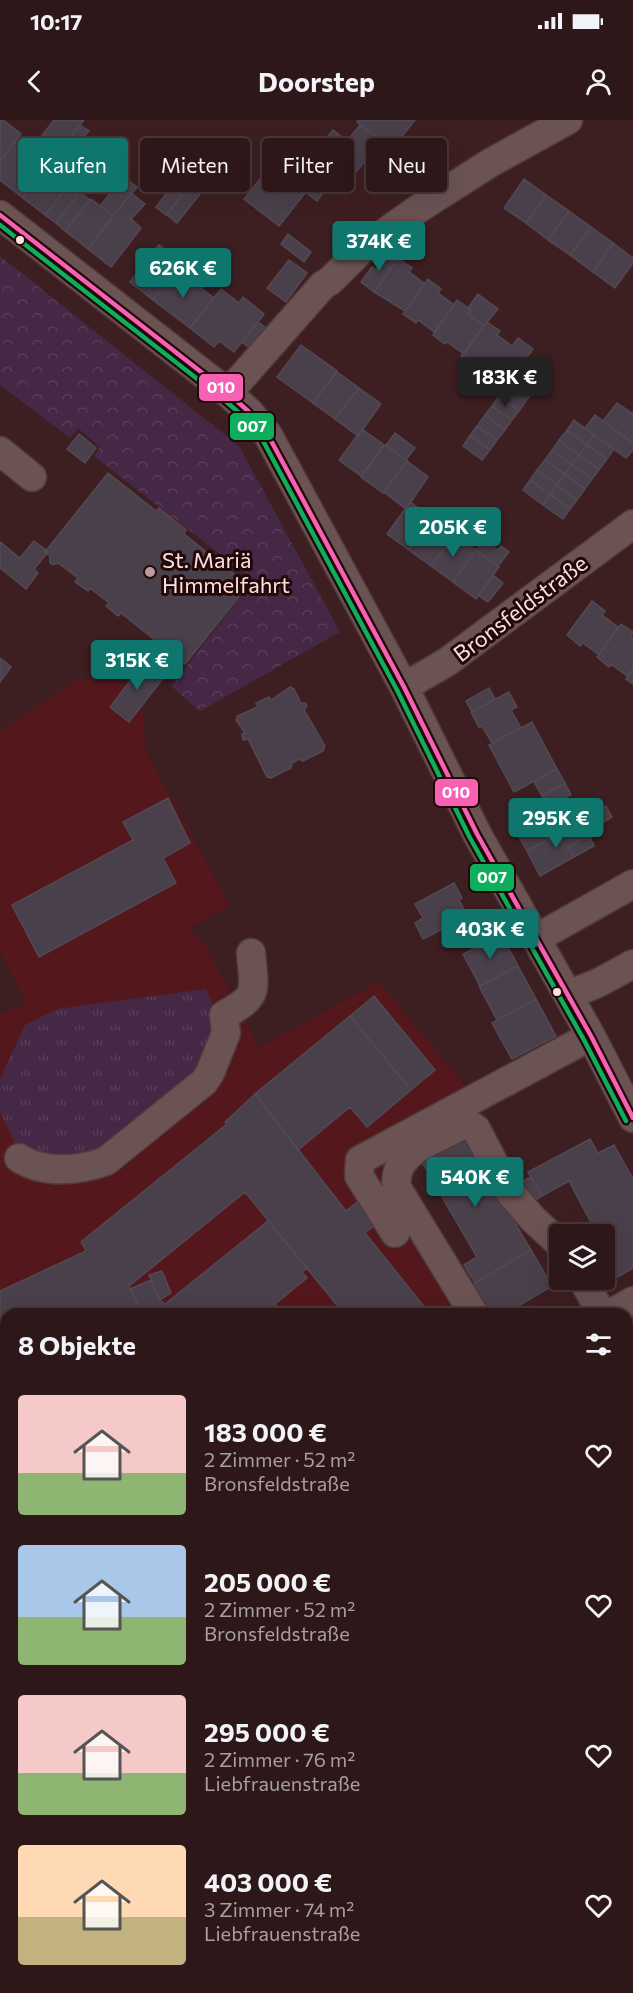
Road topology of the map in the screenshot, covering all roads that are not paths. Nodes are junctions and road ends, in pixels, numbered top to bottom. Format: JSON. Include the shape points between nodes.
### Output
{"nodes":[{"id":1,"x":568,"y":120,"type":"edge"},
{"id":2,"x":0,"y":215,"type":"edge"},
{"id":3,"x":228,"y":393,"type":"junction"},
{"id":4,"x":0,"y":452,"type":"edge"},
{"id":5,"x":32,"y":477,"type":"dead end"},
{"id":6,"x":633,"y":524,"type":"edge"},
{"id":7,"x":404,"y":687,"type":"junction"},
{"id":8,"x":633,"y":884,"type":"edge"},
{"id":9,"x":537,"y":938,"type":"junction"},
{"id":10,"x":251,"y":953,"type":"dead end"},
{"id":11,"x":633,"y":964,"type":"edge"},
{"id":12,"x":568,"y":995,"type":"junction"},
{"id":13,"x":591,"y":1036,"type":"junction"},
{"id":14,"x":633,"y":1118,"type":"edge"},
{"id":15,"x":19,"y":1158,"type":"dead end"},
{"id":16,"x":395,"y":1233,"type":"dead end"},
{"id":17,"x":549,"y":1234,"type":"edge"},
{"id":18,"x":589,"y":1290,"type":"edge"},
{"id":19,"x":470,"y":1308,"type":"edge"},
{"id":20,"x":599,"y":1308,"type":"edge"}],
"edges":[{"from":1,"to":3,"type":"street","via":[[455,185],[362,249],[323,285]]},
{"from":2,"to":3,"type":"street"},
{"from":3,"to":7,"type":"street","via":[[268,435]]},
{"from":4,"to":5,"type":"street"},
{"from":6,"to":7,"type":"street","name":"Bronsfeldstraße","via":[[447,662]]},
{"from":7,"to":9,"type":"street","via":[[477,834]]},
{"from":8,"to":9,"type":"street"},
{"from":9,"to":12,"type":"street"},
{"from":10,"to":15,"type":"street","via":[[252,996],[224,1015],[226,1033],[218,1054],[210,1073],[193,1092],[106,1161],[58,1170]]},
{"from":11,"to":12,"type":"street"},
{"from":12,"to":13,"type":"street"},
{"from":13,"to":14,"type":"street"},
{"from":13,"to":16,"type":"street","via":[[360,1160],[359,1176]]},
{"from":17,"to":19,"type":"street","via":[[508,1190],[476,1129],[470,1125],[460,1126],[406,1156],[399,1165],[397,1188]]},
{"from":18,"to":20,"type":"street"}]}
